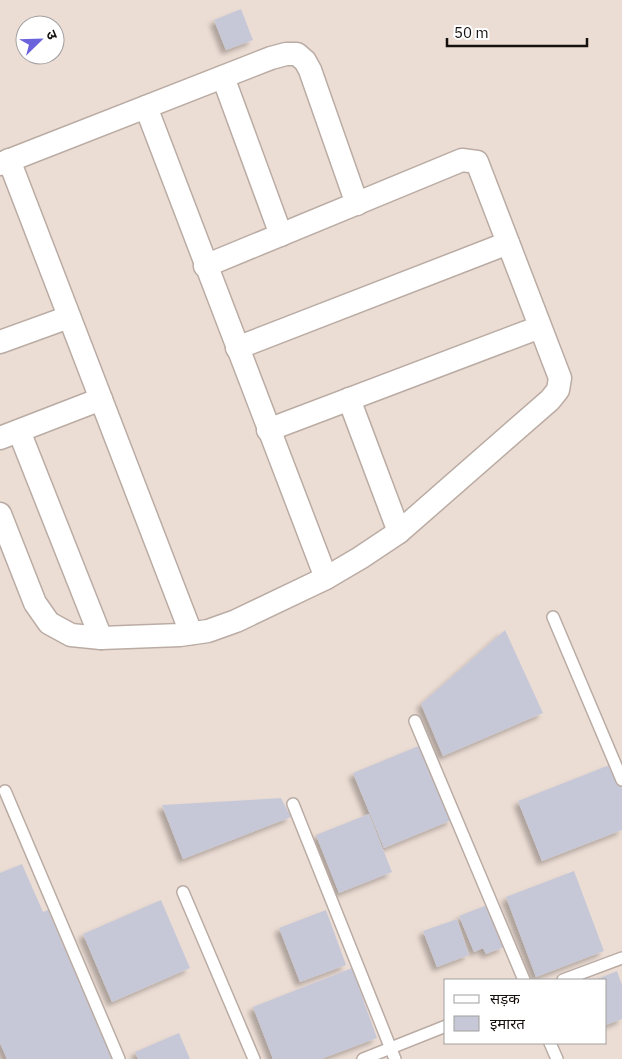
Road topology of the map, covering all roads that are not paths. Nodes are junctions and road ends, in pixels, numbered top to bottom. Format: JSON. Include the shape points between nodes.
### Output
{"nodes":[{"id":1,"x":223,"y":77,"type":"junction"},
{"id":2,"x":146,"y":107,"type":"junction"},
{"id":3,"x":4,"y":162,"type":"edge"},
{"id":4,"x":358,"y":204,"type":"junction"},
{"id":5,"x":281,"y":234,"type":"junction"},
{"id":6,"x":508,"y":243,"type":"junction"},
{"id":7,"x":205,"y":266,"type":"junction"},
{"id":8,"x":69,"y":317,"type":"junction"},
{"id":9,"x":540,"y":327,"type":"junction"},
{"id":10,"x":0,"y":342,"type":"edge"},
{"id":11,"x":237,"y":348,"type":"junction"},
{"id":12,"x":101,"y":399,"type":"junction"},
{"id":13,"x":349,"y":399,"type":"junction"},
{"id":14,"x":268,"y":430,"type":"junction"},
{"id":15,"x":10,"y":434,"type":"edge"},
{"id":16,"x":0,"y":514,"type":"edge"},
{"id":17,"x":399,"y":532,"type":"junction"},
{"id":18,"x":326,"y":578,"type":"junction"},
{"id":19,"x":553,"y":617,"type":"dead end"},
{"id":20,"x":191,"y":633,"type":"junction"},
{"id":21,"x":101,"y":638,"type":"junction"},
{"id":22,"x":415,"y":721,"type":"dead end"},
{"id":23,"x":622,"y":780,"type":"edge"},
{"id":24,"x":5,"y":792,"type":"dead end"},
{"id":25,"x":293,"y":804,"type":"dead end"},
{"id":26,"x":183,"y":892,"type":"dead end"},
{"id":27,"x":622,"y":958,"type":"edge"},
{"id":28,"x":524,"y":979,"type":"edge"},
{"id":29,"x":566,"y":979,"type":"edge"},
{"id":30,"x":444,"y":1027,"type":"edge"},
{"id":31,"x":550,"y":1044,"type":"edge"},
{"id":32,"x":392,"y":1054,"type":"edge"},
{"id":33,"x":119,"y":1059,"type":"edge"},
{"id":34,"x":254,"y":1059,"type":"edge"},
{"id":35,"x":363,"y":1059,"type":"edge"},
{"id":36,"x":557,"y":1059,"type":"edge"}],
"edges":[{"from":1,"to":2,"type":"street"},
{"from":1,"to":4,"type":"street","via":[[286,54],[297,54],[305,61]]},
{"from":1,"to":5,"type":"street"},
{"from":2,"to":3,"type":"street"},
{"from":2,"to":7,"type":"street"},
{"from":3,"to":8,"type":"street"},
{"from":4,"to":5,"type":"street"},
{"from":4,"to":6,"type":"street","via":[[462,160],[477,162]]},
{"from":5,"to":7,"type":"street"},
{"from":6,"to":9,"type":"street"},
{"from":6,"to":11,"type":"street"},
{"from":7,"to":11,"type":"street"},
{"from":8,"to":10,"type":"street"},
{"from":8,"to":12,"type":"street"},
{"from":9,"to":13,"type":"street"},
{"from":9,"to":17,"type":"street","via":[[560,378],[558,390]]},
{"from":11,"to":14,"type":"street"},
{"from":12,"to":15,"type":"street"},
{"from":12,"to":20,"type":"street"},
{"from":13,"to":14,"type":"street"},
{"from":13,"to":17,"type":"street"},
{"from":14,"to":18,"type":"street"},
{"from":15,"to":21,"type":"street"},
{"from":16,"to":21,"type":"street","via":[[35,602],[48,623],[71,635]]},
{"from":17,"to":18,"type":"street"},
{"from":18,"to":20,"type":"street","via":[[236,621]]},
{"from":19,"to":23,"type":"lane"},
{"from":20,"to":21,"type":"street"},
{"from":22,"to":28,"type":"lane"},
{"from":24,"to":33,"type":"lane"},
{"from":25,"to":32,"type":"lane"},
{"from":26,"to":34,"type":"lane"},
{"from":27,"to":29,"type":"lane"},
{"from":30,"to":32,"type":"lane"},
{"from":31,"to":36,"type":"lane"},
{"from":32,"to":35,"type":"lane"}]}
